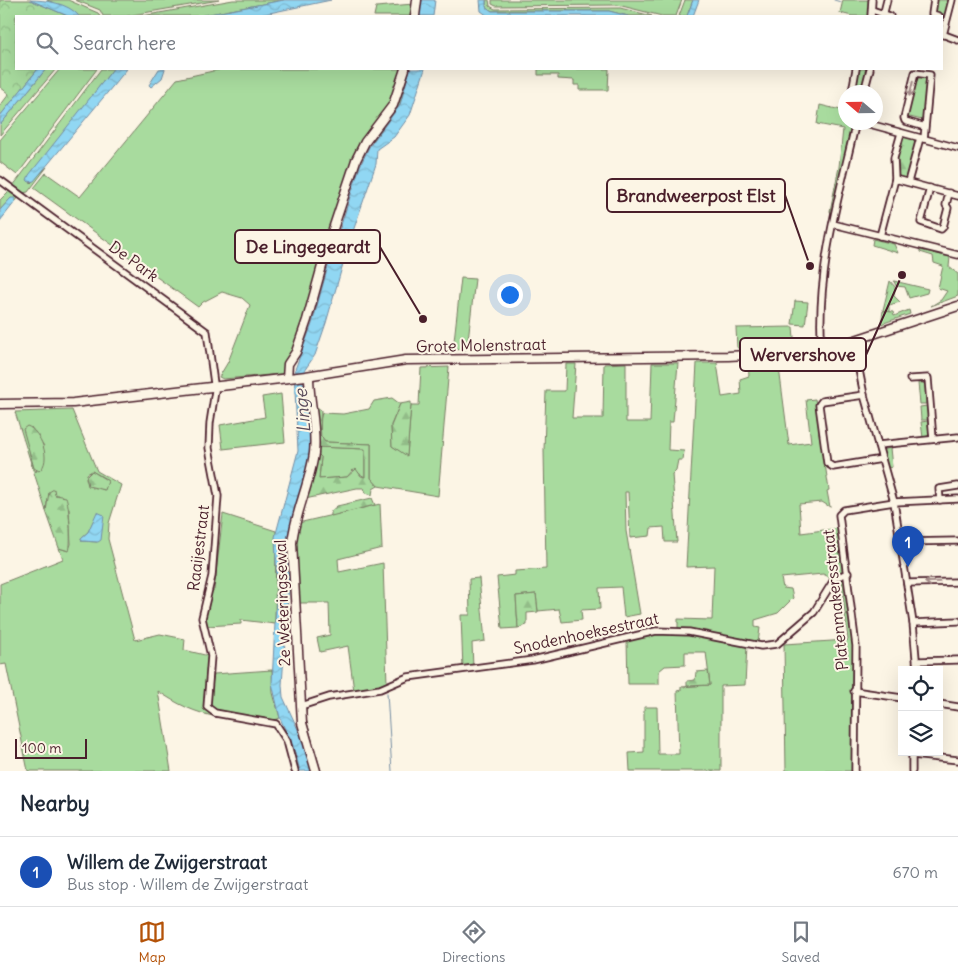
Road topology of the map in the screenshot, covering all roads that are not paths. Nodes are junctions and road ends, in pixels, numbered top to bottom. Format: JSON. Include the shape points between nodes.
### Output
{"nodes":[{"id":1,"x":417,"y":0,"type":"edge"},
{"id":2,"x":872,"y":0,"type":"edge"},
{"id":3,"x":887,"y":0,"type":"edge"},
{"id":4,"x":934,"y":0,"type":"edge"},
{"id":5,"x":952,"y":0,"type":"edge"},
{"id":6,"x":871,"y":13,"type":"edge"},
{"id":7,"x":415,"y":15,"type":"edge"},
{"id":8,"x":883,"y":15,"type":"edge"},
{"id":9,"x":936,"y":15,"type":"edge"},
{"id":10,"x":943,"y":17,"type":"edge"},
{"id":11,"x":943,"y":34,"type":"edge"},
{"id":12,"x":958,"y":40,"type":"edge"},
{"id":13,"x":405,"y":70,"type":"edge"},
{"id":14,"x":856,"y":70,"type":"edge"},
{"id":15,"x":870,"y":70,"type":"edge"},
{"id":16,"x":853,"y":85,"type":"edge"},
{"id":17,"x":866,"y":85,"type":"edge"},
{"id":18,"x":925,"y":127,"type":"junction"},
{"id":19,"x":883,"y":128,"type":"edge"},
{"id":20,"x":854,"y":130,"type":"edge"},
{"id":21,"x":901,"y":133,"type":"junction"},
{"id":22,"x":922,"y":139,"type":"junction"},
{"id":23,"x":958,"y":148,"type":"edge"},
{"id":24,"x":895,"y":179,"type":"junction"},
{"id":25,"x":0,"y":180,"type":"edge"},
{"id":26,"x":908,"y":182,"type":"junction"},
{"id":27,"x":930,"y":188,"type":"junction"},
{"id":28,"x":949,"y":193,"type":"junction"},
{"id":29,"x":958,"y":196,"type":"edge"},
{"id":30,"x":833,"y":224,"type":"junction"},
{"id":31,"x":880,"y":236,"type":"junction"},
{"id":32,"x":958,"y":256,"type":"edge"},
{"id":33,"x":958,"y":306,"type":"edge"},
{"id":34,"x":853,"y":340,"type":"junction"},
{"id":35,"x":822,"y":351,"type":"junction"},
{"id":36,"x":307,"y":376,"type":"junction"},
{"id":37,"x":290,"y":378,"type":"junction"},
{"id":38,"x":910,"y":379,"type":"dead end"},
{"id":39,"x":215,"y":386,"type":"junction"},
{"id":40,"x":864,"y":395,"type":"junction"},
{"id":41,"x":0,"y":404,"type":"edge"},
{"id":42,"x":958,"y":437,"type":"edge"},
{"id":43,"x":933,"y":439,"type":"junction"},
{"id":44,"x":878,"y":445,"type":"junction"},
{"id":45,"x":882,"y":459,"type":"junction"},
{"id":46,"x":958,"y":486,"type":"edge"},
{"id":47,"x":958,"y":499,"type":"edge"},
{"id":48,"x":940,"y":500,"type":"junction"},
{"id":49,"x":894,"y":502,"type":"junction"},
{"id":50,"x":958,"y":541,"type":"edge"},
{"id":51,"x":901,"y":542,"type":"junction"},
{"id":52,"x":848,"y":573,"type":"junction"},
{"id":53,"x":958,"y":582,"type":"edge"},
{"id":54,"x":907,"y":583,"type":"junction"},
{"id":55,"x":958,"y":621,"type":"edge"},
{"id":56,"x":913,"y":623,"type":"junction"},
{"id":57,"x":958,"y":660,"type":"edge"},
{"id":58,"x":918,"y":661,"type":"junction"},
{"id":59,"x":917,"y":666,"type":"edge"},
{"id":60,"x":854,"y":691,"type":"junction"},
{"id":61,"x":898,"y":697,"type":"edge"},
{"id":62,"x":943,"y":705,"type":"edge"},
{"id":63,"x":301,"y":706,"type":"junction"},
{"id":64,"x":958,"y":707,"type":"edge"},
{"id":65,"x":912,"y":756,"type":"edge"},
{"id":66,"x":927,"y":756,"type":"edge"},
{"id":67,"x":958,"y":760,"type":"edge"},
{"id":68,"x":295,"y":771,"type":"edge"},
{"id":69,"x":316,"y":771,"type":"edge"},
{"id":70,"x":856,"y":771,"type":"edge"},
{"id":71,"x":912,"y":771,"type":"edge"}],
"edges":[{"from":1,"to":7,"type":"street"},
{"from":2,"to":6,"type":"street"},
{"from":3,"to":8,"type":"street"},
{"from":4,"to":9,"type":"street","via":[[932,14]]},
{"from":5,"to":10,"type":"street"},
{"from":6,"to":8,"type":"street"},
{"from":11,"to":12,"type":"street"},
{"from":13,"to":37,"type":"street","via":[[393,105],[365,142],[356,160],[329,241],[308,320],[288,364]]},
{"from":14,"to":16,"type":"street"},
{"from":15,"to":17,"type":"street"},
{"from":18,"to":18,"type":"street","one_way":true,"via":[[930,75],[918,72],[904,120]]},
{"from":18,"to":22,"type":"street"},
{"from":19,"to":21,"type":"street"},
{"from":20,"to":30,"type":"street"},
{"from":21,"to":22,"type":"street"},
{"from":21,"to":24,"type":"street","via":[[894,158]]},
{"from":22,"to":23,"type":"street"},
{"from":22,"to":26,"type":"street"},
{"from":24,"to":26,"type":"street"},
{"from":24,"to":31,"type":"street"},
{"from":25,"to":39,"type":"street","name":"De Park","via":[[207,332]]},
{"from":26,"to":27,"type":"street"},
{"from":27,"to":28,"type":"street"},
{"from":27,"to":28,"type":"street","via":[[921,222],[941,229]]},
{"from":28,"to":29,"type":"street"},
{"from":30,"to":31,"type":"street"},
{"from":30,"to":35,"type":"street","via":[[824,279]]},
{"from":31,"to":32,"type":"street"},
{"from":33,"to":34,"type":"street","name":"Grote Molenstraat"},
{"from":34,"to":35,"type":"street","name":"Grote Molenstraat"},
{"from":34,"to":40,"type":"street"},
{"from":35,"to":36,"type":"street","name":"Grote Molenstraat","via":[[728,356],[406,360]]},
{"from":36,"to":37,"type":"street","name":"Grote Molenstraat"},
{"from":36,"to":63,"type":"street","name":"2e Weteringsewal","via":[[316,439],[292,543]]},
{"from":37,"to":39,"type":"street","name":"Grote Molenstraat"},
{"from":38,"to":43,"type":"street","via":[[928,378]]},
{"from":39,"to":41,"type":"street","name":"Grote Molenstraat","via":[[73,403]]},
{"from":39,"to":68,"type":"street","name":"Raaijestraat","via":[[209,438],[218,514],[212,576],[202,618],[211,656],[206,707],[215,713],[276,724],[287,741]]},
{"from":40,"to":44,"type":"street"},
{"from":40,"to":45,"type":"street","via":[[822,400],[819,405],[827,463],[833,467]]},
{"from":42,"to":43,"type":"street"},
{"from":43,"to":44,"type":"street"},
{"from":44,"to":45,"type":"street"},
{"from":45,"to":49,"type":"street"},
{"from":46,"to":48,"type":"street","via":[[939,489]]},
{"from":47,"to":48,"type":"street"},
{"from":48,"to":49,"type":"street"},
{"from":49,"to":51,"type":"street"},
{"from":49,"to":52,"type":"street","name":"Platenmakersstraat","via":[[840,513]]},
{"from":50,"to":51,"type":"street"},
{"from":51,"to":54,"type":"street"},
{"from":52,"to":60,"type":"street","name":"Platenmakersstraat","via":[[856,646],[857,683]]},
{"from":52,"to":63,"type":"street","name":"Snodenhoeksestraat","via":[[836,578],[814,612],[777,644],[761,646],[689,632],[656,631],[533,660],[408,677],[380,690],[329,697]]},
{"from":53,"to":54,"type":"street","one_way":true},
{"from":54,"to":56,"type":"street"},
{"from":55,"to":56,"type":"street"},
{"from":56,"to":58,"type":"street"},
{"from":57,"to":58,"type":"street"},
{"from":58,"to":59,"type":"street"},
{"from":60,"to":61,"type":"street"},
{"from":60,"to":70,"type":"street","name":"Platenmakersstraat","via":[[857,700]]},
{"from":62,"to":64,"type":"street"},
{"from":63,"to":69,"type":"street","name":"2e Weteringsewal","via":[[302,723]]},
{"from":65,"to":71,"type":"street"},
{"from":66,"to":67,"type":"street"}]}
